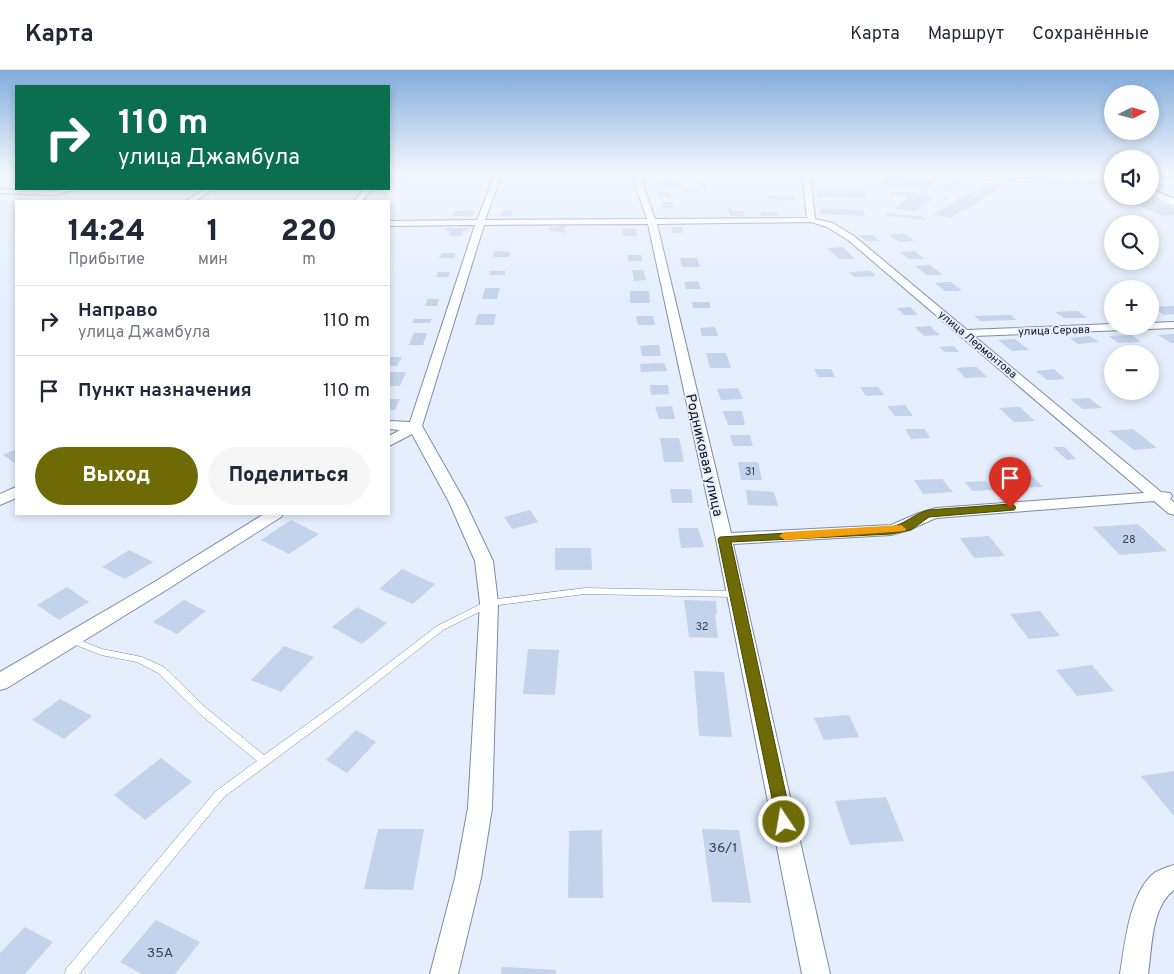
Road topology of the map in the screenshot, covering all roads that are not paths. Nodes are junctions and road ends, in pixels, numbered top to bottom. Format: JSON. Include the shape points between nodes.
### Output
{"nodes":[{"id":1,"x":483,"y":214,"type":"edge"},
{"id":2,"x":650,"y":214,"type":"edge"},
{"id":3,"x":811,"y":214,"type":"edge"},
{"id":4,"x":812,"y":220,"type":"junction"},
{"id":5,"x":652,"y":221,"type":"junction"},
{"id":6,"x":390,"y":223,"type":"edge"},
{"id":7,"x":480,"y":223,"type":"junction"},
{"id":8,"x":1174,"y":325,"type":"edge"},
{"id":9,"x":1159,"y":326,"type":"edge"},
{"id":10,"x":1104,"y":328,"type":"edge"},
{"id":11,"x":965,"y":333,"type":"junction"},
{"id":12,"x":390,"y":425,"type":"edge"},
{"id":13,"x":415,"y":426,"type":"junction"},
{"id":14,"x":390,"y":441,"type":"edge"},
{"id":15,"x":15,"y":492,"type":"edge"},
{"id":16,"x":1166,"y":496,"type":"edge"},
{"id":17,"x":0,"y":500,"type":"edge"},
{"id":18,"x":1174,"y":510,"type":"edge"},
{"id":19,"x":273,"y":515,"type":"edge"},
{"id":20,"x":724,"y":539,"type":"junction"},
{"id":21,"x":736,"y":594,"type":"junction"},
{"id":22,"x":488,"y":603,"type":"junction"},
{"id":23,"x":71,"y":640,"type":"junction"},
{"id":24,"x":0,"y":682,"type":"edge"},
{"id":25,"x":265,"y":762,"type":"junction"},
{"id":26,"x":1174,"y":877,"type":"edge"},
{"id":27,"x":71,"y":974,"type":"edge"},
{"id":28,"x":444,"y":974,"type":"edge"},
{"id":29,"x":816,"y":974,"type":"edge"},
{"id":30,"x":1134,"y":974,"type":"edge"}],
"edges":[{"from":1,"to":7,"type":"street"},
{"from":2,"to":5,"type":"street","name":"Родниковая улица"},
{"from":3,"to":4,"type":"street"},
{"from":4,"to":5,"type":"street"},
{"from":4,"to":11,"type":"street","name":"улица Лермонтова","via":[[851,238]]},
{"from":5,"to":7,"type":"street"},
{"from":5,"to":20,"type":"street","name":"Родниковая улица"},
{"from":6,"to":7,"type":"street"},
{"from":7,"to":13,"type":"street"},
{"from":8,"to":9,"type":"street"},
{"from":10,"to":11,"type":"street","name":"улица Серова"},
{"from":11,"to":16,"type":"street","name":"улица Лермонтова"},
{"from":12,"to":13,"type":"street"},
{"from":13,"to":14,"type":"street"},
{"from":13,"to":22,"type":"street","via":[[457,502],[484,561]]},
{"from":15,"to":17,"type":"street"},
{"from":16,"to":18,"type":"street","name":"улица Лермонтова"},
{"from":16,"to":20,"type":"street","via":[[936,513],[921,516],[907,527],[891,530]]},
{"from":19,"to":23,"type":"street"},
{"from":20,"to":21,"type":"street","name":"Родниковая улица"},
{"from":21,"to":22,"type":"lane","via":[[585,592]]},
{"from":21,"to":29,"type":"street","name":"Родниковая улица"},
{"from":22,"to":25,"type":"lane","via":[[440,628]]},
{"from":22,"to":28,"type":"street","via":[[480,808],[468,878]]},
{"from":23,"to":24,"type":"street"},
{"from":23,"to":25,"type":"lane","via":[[101,652],[139,659],[161,670],[203,711]]},
{"from":25,"to":27,"type":"lane","via":[[220,794]]},
{"from":26,"to":30,"type":"street","via":[[1166,878],[1150,896]]}]}
